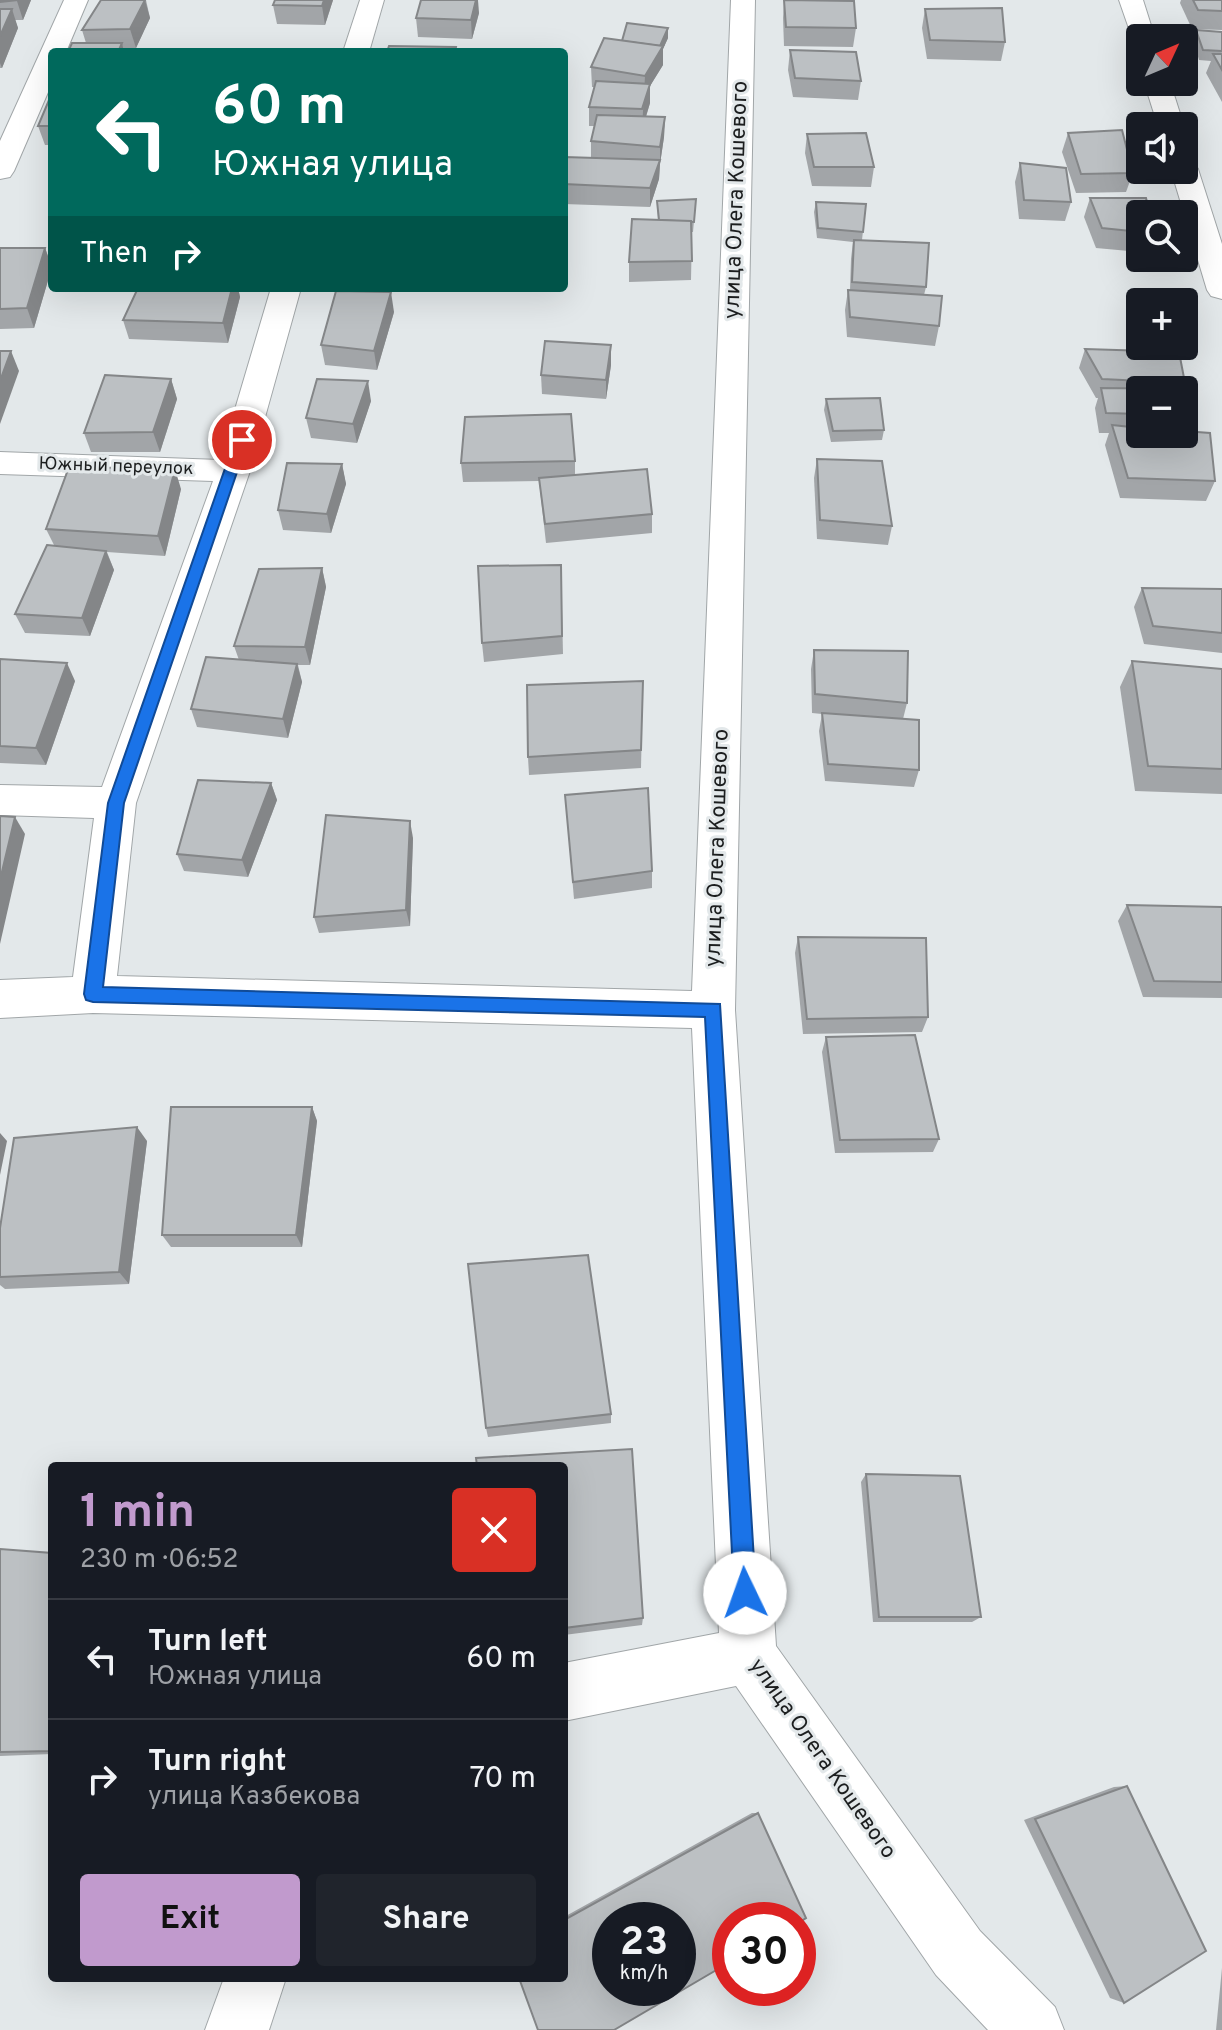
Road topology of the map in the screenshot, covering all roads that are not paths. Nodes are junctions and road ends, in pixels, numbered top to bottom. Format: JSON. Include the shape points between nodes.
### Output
{"nodes":[{"id":1,"x":76,"y":0,"type":"edge"},
{"id":2,"x":372,"y":0,"type":"edge"},
{"id":3,"x":743,"y":0,"type":"edge"},
{"id":4,"x":1131,"y":0,"type":"edge"},
{"id":5,"x":1139,"y":24,"type":"edge"},
{"id":6,"x":54,"y":48,"type":"edge"},
{"id":7,"x":357,"y":48,"type":"edge"},
{"id":8,"x":48,"y":62,"type":"edge"},
{"id":9,"x":0,"y":171,"type":"edge"},
{"id":10,"x":1189,"y":184,"type":"edge"},
{"id":11,"x":1222,"y":290,"type":"edge"},
{"id":12,"x":285,"y":292,"type":"edge"},
{"id":13,"x":0,"y":463,"type":"edge"},
{"id":14,"x":233,"y":471,"type":"junction"},
{"id":15,"x":0,"y":800,"type":"edge"},
{"id":16,"x":116,"y":803,"type":"junction"},
{"id":17,"x":93,"y":994,"type":"junction"},
{"id":18,"x":0,"y":999,"type":"edge"},
{"id":19,"x":713,"y":1010,"type":"junction"},
{"id":20,"x":748,"y":1655,"type":"junction"},
{"id":21,"x":568,"y":1691,"type":"edge"},
{"id":22,"x":254,"y":1982,"type":"edge"},
{"id":23,"x":237,"y":2030,"type":"edge"},
{"id":24,"x":1032,"y":2030,"type":"edge"}],
"edges":[{"from":1,"to":6,"type":"street"},
{"from":2,"to":7,"type":"street"},
{"from":3,"to":19,"type":"street","name":"улица Олега Кошевого"},
{"from":4,"to":5,"type":"street"},
{"from":8,"to":9,"type":"street"},
{"from":10,"to":11,"type":"street"},
{"from":12,"to":14,"type":"street"},
{"from":13,"to":14,"type":"street","name":"Южный переулок"},
{"from":14,"to":16,"type":"street"},
{"from":15,"to":16,"type":"street"},
{"from":16,"to":17,"type":"street"},
{"from":17,"to":18,"type":"street"},
{"from":17,"to":19,"type":"street"},
{"from":19,"to":20,"type":"street","name":"улица Олега Кошевого"},
{"from":20,"to":21,"type":"street"},
{"from":20,"to":24,"type":"street","name":"улица Олега Кошевого","via":[[958,1953]]},
{"from":22,"to":23,"type":"street"}]}
